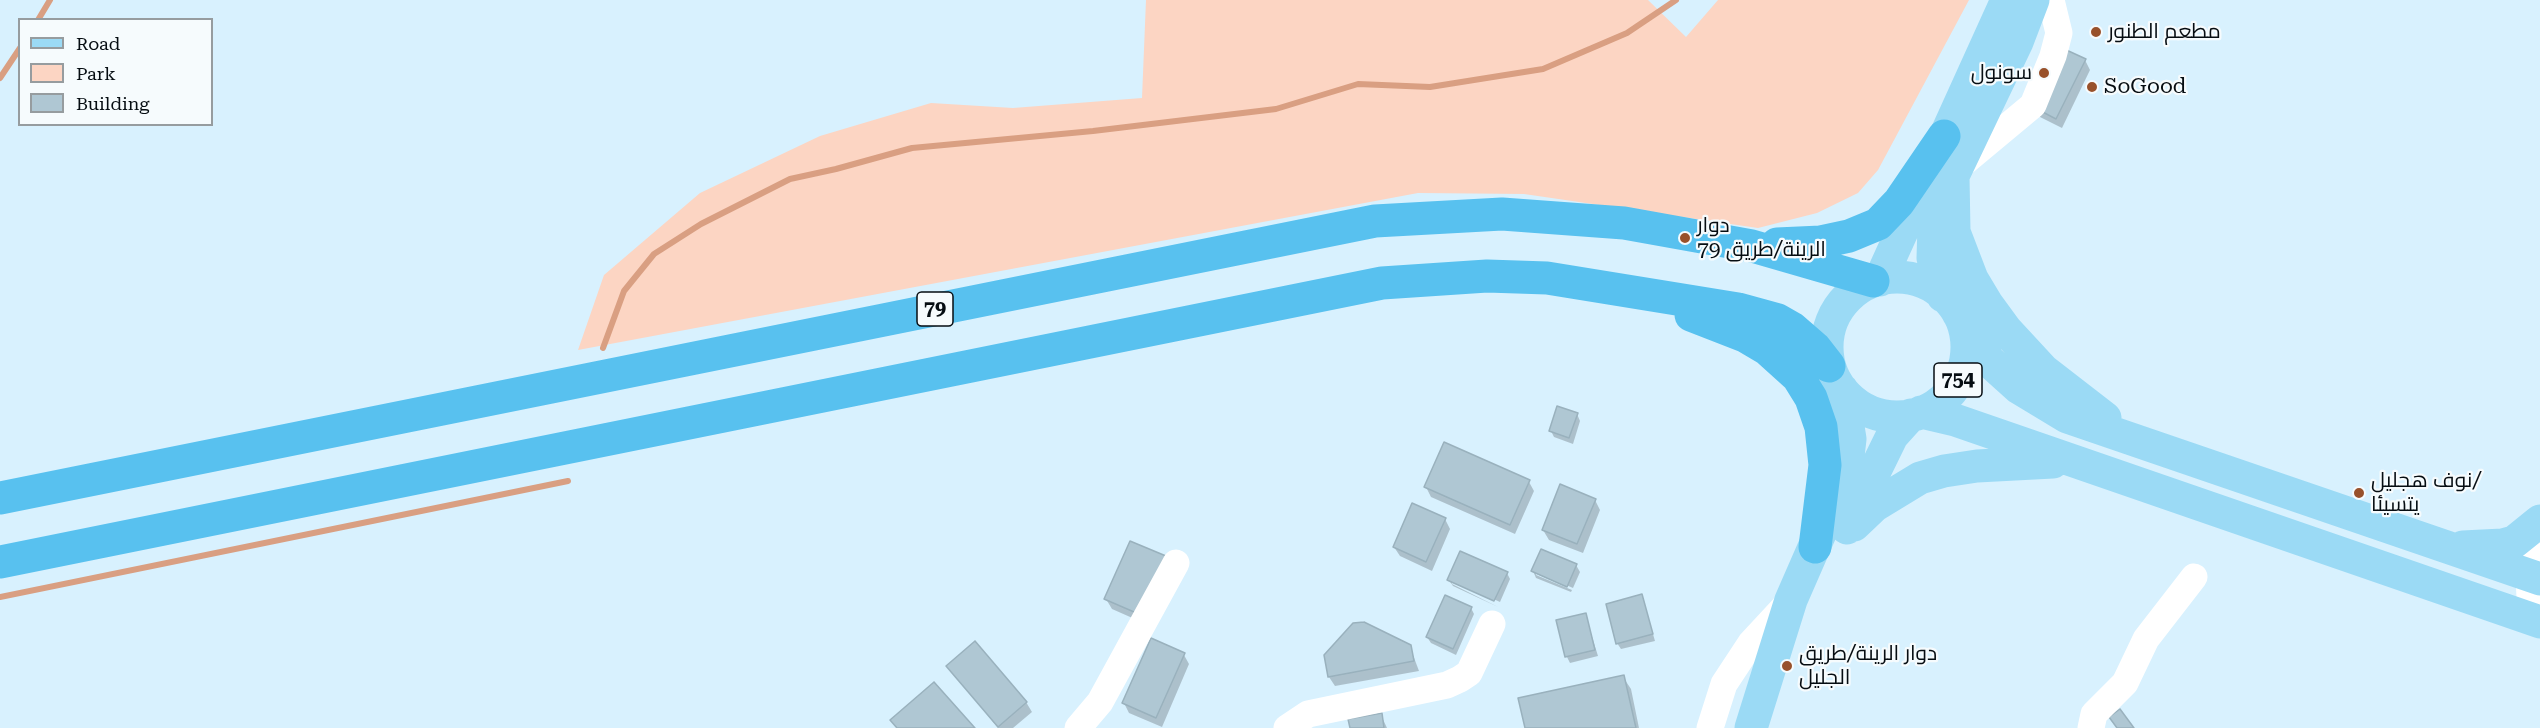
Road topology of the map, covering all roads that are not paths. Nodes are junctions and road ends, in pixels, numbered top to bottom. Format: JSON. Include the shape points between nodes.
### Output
{"nodes":[{"id":1,"x":2007,"y":0,"type":"edge"},
{"id":2,"x":2033,"y":0,"type":"edge"},
{"id":3,"x":2050,"y":0,"type":"edge"},
{"id":4,"x":1944,"y":136,"type":"junction"},
{"id":5,"x":1955,"y":173,"type":"junction"},
{"id":6,"x":1752,"y":246,"type":"junction"},
{"id":7,"x":1876,"y":281,"type":"junction"},
{"id":8,"x":1634,"y":292,"type":"junction"},
{"id":9,"x":1951,"y":304,"type":"junction"},
{"id":10,"x":1835,"y":378,"type":"junction"},
{"id":11,"x":1916,"y":414,"type":"junction"},
{"id":12,"x":2134,"y":439,"type":"junction"},
{"id":13,"x":2073,"y":462,"type":"junction"},
{"id":14,"x":0,"y":498,"type":"edge"},
{"id":15,"x":2540,"y":520,"type":"edge"},
{"id":16,"x":2540,"y":541,"type":"edge"},
{"id":17,"x":1827,"y":544,"type":"junction"},
{"id":18,"x":2444,"y":546,"type":"junction"},
{"id":19,"x":0,"y":562,"type":"edge"},
{"id":20,"x":1176,"y":563,"type":"dead end"},
{"id":21,"x":2194,"y":577,"type":"dead end"},
{"id":22,"x":2535,"y":578,"type":"edge"},
{"id":23,"x":1791,"y":600,"type":"junction"},
{"id":24,"x":2537,"y":617,"type":"edge"},
{"id":25,"x":1492,"y":624,"type":"dead end"},
{"id":26,"x":1765,"y":684,"type":"junction"},
{"id":27,"x":1078,"y":728,"type":"edge"},
{"id":28,"x":1287,"y":728,"type":"edge"},
{"id":29,"x":1710,"y":728,"type":"edge"},
{"id":30,"x":1751,"y":728,"type":"edge"},
{"id":31,"x":2091,"y":728,"type":"edge"}],
"edges":[{"from":1,"to":4,"type":"main road"},
{"from":2,"to":5,"type":"main road","number":"754"},
{"from":3,"to":5,"type":"street","via":[[2059,33],[2032,105]]},
{"from":4,"to":6,"type":"highway","via":[[1899,202],[1878,224],[1821,242]]},
{"from":4,"to":7,"type":"main road"},
{"from":5,"to":9,"type":"main road","number":"754","via":[[1941,201],[1933,233],[1933,258]]},
{"from":5,"to":12,"type":"main road","via":[[1954,232],[1971,279],[1987,304],[2043,370]]},
{"from":6,"to":7,"type":"highway","number":"79"},
{"from":6,"to":14,"type":"highway","number":"79","via":[[1624,223],[1502,214],[1375,221]]},
{"from":7,"to":9,"type":"main road","via":[[1910,279],[1929,285]]},
{"from":7,"to":10,"type":"main road","number":"754","via":[[1852,294],[1835,314],[1827,339]]},
{"from":8,"to":10,"type":"highway","via":[[1738,309],[1778,320],[1805,337]]},
{"from":8,"to":17,"type":"highway","via":[[1745,336],[1767,349],[1798,377],[1811,398],[1821,427]]},
{"from":8,"to":19,"type":"highway","via":[[1547,278],[1487,276],[1383,283]]},
{"from":9,"to":11,"type":"main road","number":"754","via":[[1963,325],[1963,369],[1948,394]]},
{"from":9,"to":12,"type":"main road","via":[[1989,361],[2019,388],[2067,417]]},
{"from":10,"to":11,"type":"main road","number":"754","via":[[1868,411],[1887,416]]},
{"from":10,"to":17,"type":"main road","number":"754","via":[[1850,439],[1850,455]]},
{"from":11,"to":13,"type":"main road","via":[[1955,420]]},
{"from":11,"to":17,"type":"main road","number":"754","via":[[1892,436]]},
{"from":12,"to":18,"type":"main road"},
{"from":13,"to":17,"type":"main road","via":[[1977,466],[1920,478],[1874,506]]},
{"from":13,"to":24,"type":"main road"},
{"from":15,"to":18,"type":"main road","via":[[2519,539],[2503,545]]},
{"from":16,"to":22,"type":"street"},
{"from":17,"to":23,"type":"main road","number":"754"},
{"from":17,"to":26,"type":"main road","number":"754"},
{"from":18,"to":22,"type":"main road"},
{"from":20,"to":27,"type":"street","via":[[1100,702]]},
{"from":21,"to":31,"type":"street","via":[[2146,639],[2125,683],[2094,714]]},
{"from":22,"to":24,"type":"street"},
{"from":23,"to":26,"type":"main road","number":"754"},
{"from":23,"to":29,"type":"street","via":[[1751,643],[1724,684]]},
{"from":25,"to":28,"type":"street","via":[[1469,673],[1460,679],[1308,714]]},
{"from":26,"to":30,"type":"main road","number":"754"}]}
